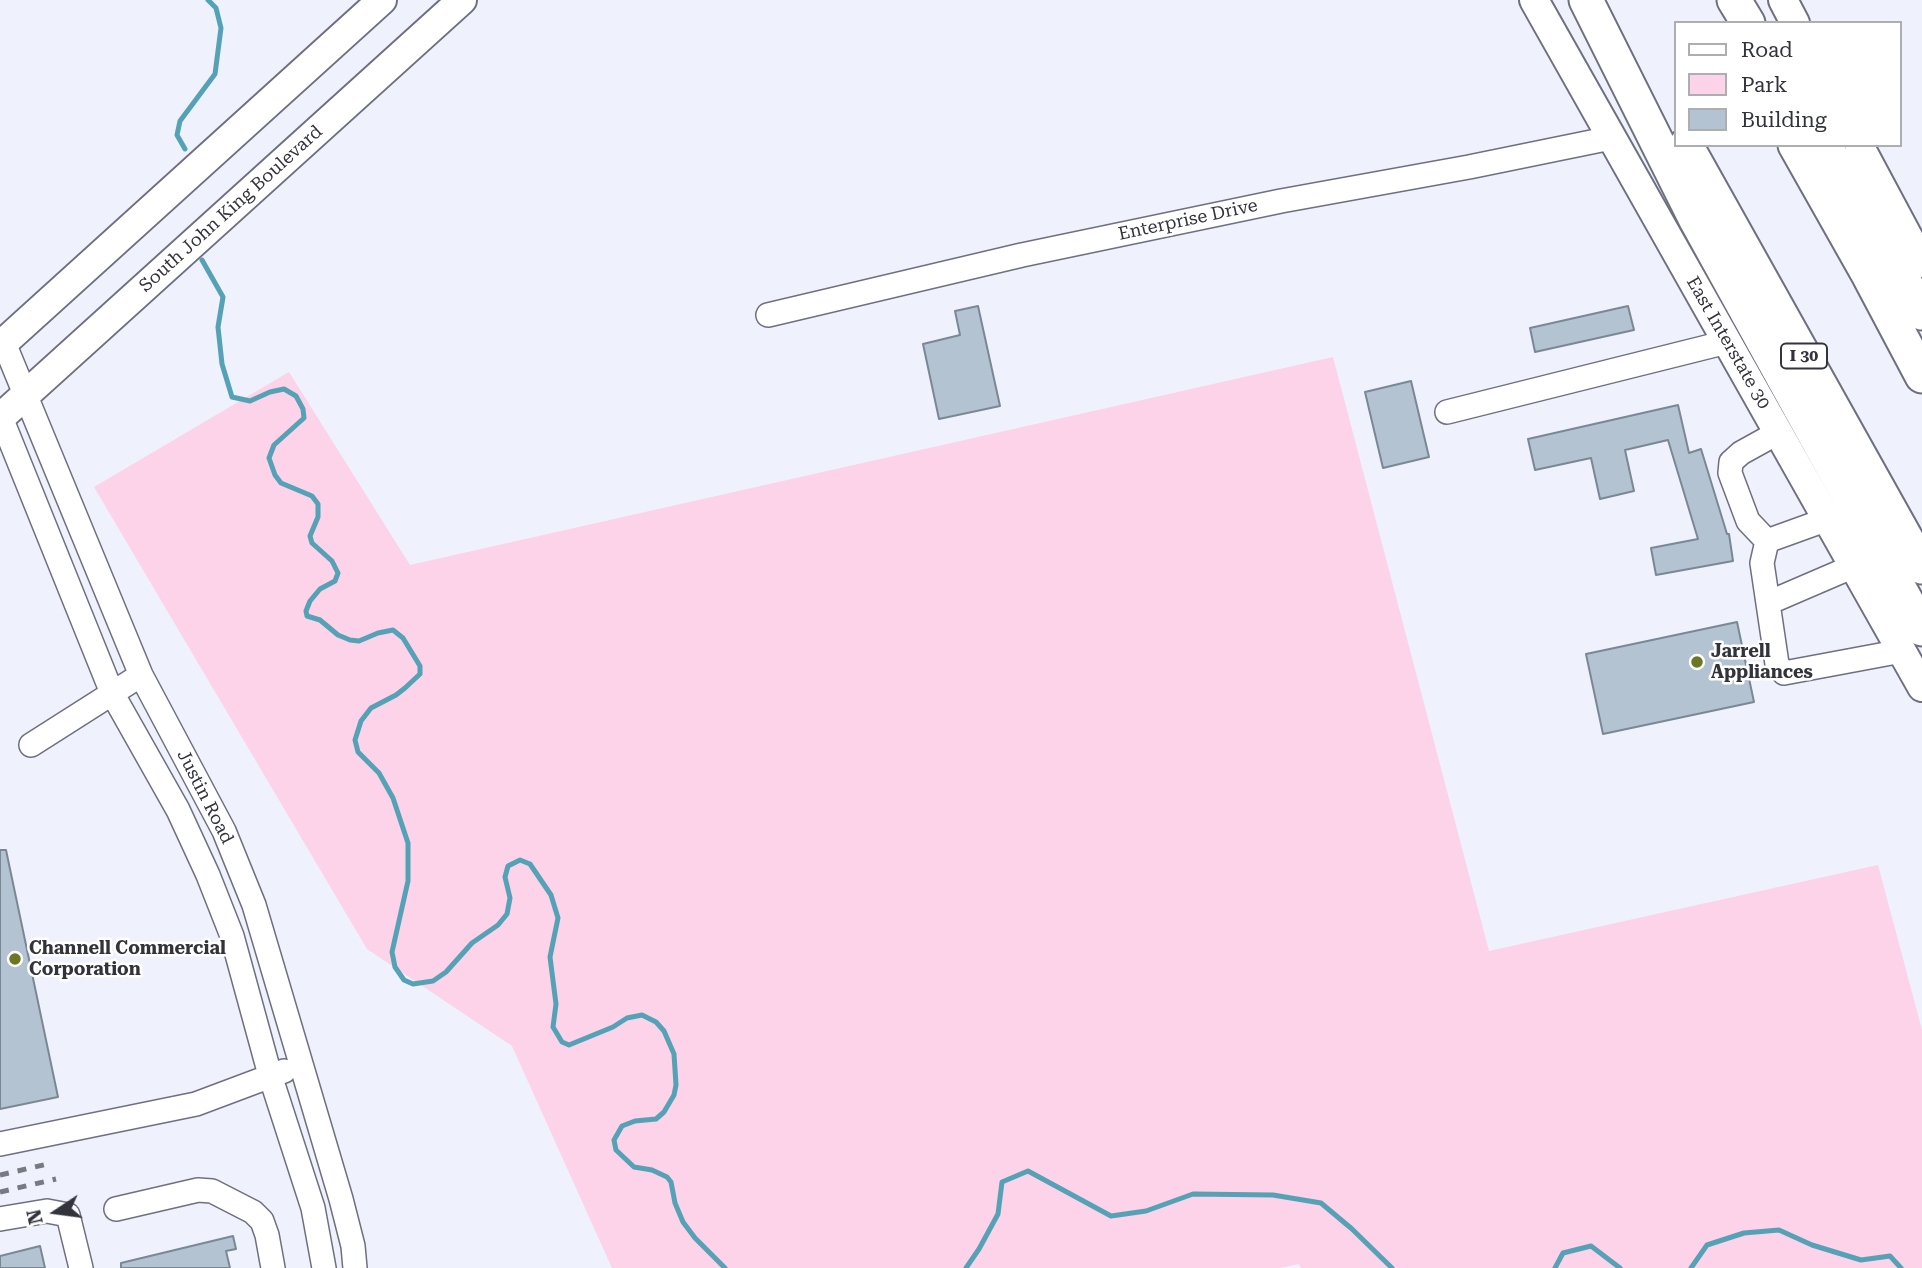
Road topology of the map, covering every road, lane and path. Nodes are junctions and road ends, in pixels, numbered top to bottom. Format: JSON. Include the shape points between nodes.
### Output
{"nodes":[{"id":1,"x":382,"y":0,"type":"edge"},
{"id":2,"x":462,"y":0,"type":"edge"},
{"id":3,"x":1534,"y":0,"type":"edge"},
{"id":4,"x":1586,"y":0,"type":"edge"},
{"id":5,"x":1604,"y":0,"type":"edge"},
{"id":6,"x":1713,"y":0,"type":"edge"},
{"id":7,"x":1734,"y":0,"type":"edge"},
{"id":8,"x":1783,"y":0,"type":"edge"},
{"id":9,"x":1725,"y":21,"type":"edge"},
{"id":10,"x":1747,"y":21,"type":"edge"},
{"id":11,"x":1794,"y":21,"type":"edge"},
{"id":12,"x":1674,"y":125,"type":"edge"},
{"id":13,"x":1611,"y":138,"type":"junction"},
{"id":14,"x":1687,"y":147,"type":"edge"},
{"id":15,"x":1796,"y":147,"type":"edge"},
{"id":16,"x":1825,"y":147,"type":"edge"},
{"id":17,"x":1861,"y":147,"type":"edge"},
{"id":18,"x":1922,"y":263,"type":"edge"},
{"id":19,"x":1922,"y":313,"type":"edge"},
{"id":20,"x":768,"y":315,"type":"dead end"},
{"id":21,"x":1727,"y":342,"type":"junction"},
{"id":22,"x":2,"y":345,"type":"edge"},
{"id":23,"x":1922,"y":376,"type":"edge"},
{"id":24,"x":25,"y":396,"type":"junction"},
{"id":25,"x":1447,"y":412,"type":"dead end"},
{"id":26,"x":0,"y":417,"type":"edge"},
{"id":27,"x":1779,"y":432,"type":"junction"},
{"id":28,"x":1828,"y":519,"type":"junction"},
{"id":29,"x":1767,"y":541,"type":"junction"},
{"id":30,"x":1854,"y":566,"type":"junction"},
{"id":31,"x":1922,"y":567,"type":"edge"},
{"id":32,"x":1768,"y":603,"type":"junction"},
{"id":33,"x":1912,"y":640,"type":"edge"},
{"id":34,"x":141,"y":675,"type":"junction"},
{"id":35,"x":1922,"y":687,"type":"edge"},
{"id":36,"x":113,"y":693,"type":"junction"},
{"id":37,"x":32,"y":745,"type":"dead end"},
{"id":38,"x":302,"y":1066,"type":"junction"},
{"id":39,"x":270,"y":1074,"type":"junction"},
{"id":40,"x":0,"y":1144,"type":"edge"},
{"id":41,"x":116,"y":1209,"type":"dead end"},
{"id":42,"x":0,"y":1219,"type":"edge"},
{"id":43,"x":81,"y":1268,"type":"edge"},
{"id":44,"x":273,"y":1268,"type":"edge"},
{"id":45,"x":324,"y":1268,"type":"edge"},
{"id":46,"x":355,"y":1268,"type":"edge"}],
"edges":[{"from":1,"to":22,"type":"main road"},
{"from":2,"to":24,"type":"main road","name":"South John King Boulevard"},
{"from":3,"to":13,"type":"main road","name":"East Interstate 30"},
{"from":4,"to":33,"type":"highway"},
{"from":5,"to":12,"type":"highway"},
{"from":6,"to":9,"type":"highway"},
{"from":7,"to":10,"type":"highway"},
{"from":8,"to":11,"type":"main road"},
{"from":13,"to":20,"type":"street","name":"Enterprise Drive","via":[[1023,255]]},
{"from":13,"to":21,"type":"main road","name":"East Interstate 30"},
{"from":14,"to":31,"type":"highway","number":"I 30"},
{"from":15,"to":23,"type":"highway"},
{"from":16,"to":19,"type":"highway"},
{"from":17,"to":18,"type":"main road"},
{"from":21,"to":25,"type":"street"},
{"from":21,"to":27,"type":"main road","name":"East Interstate 30"},
{"from":22,"to":24,"type":"street","name":"Justin Road"},
{"from":24,"to":26,"type":"main road","name":"South John King Boulevard"},
{"from":24,"to":34,"type":"street","name":"Justin Road"},
{"from":26,"to":36,"type":"street","name":"Justin Road"},
{"from":27,"to":28,"type":"main road","name":"East Interstate 30"},
{"from":27,"to":29,"type":"street","via":[[1731,462],[1730,473],[1748,521]]},
{"from":28,"to":29,"type":"street"},
{"from":28,"to":30,"type":"main road","name":"East Interstate 30"},
{"from":29,"to":32,"type":"street","via":[[1762,563]]},
{"from":30,"to":32,"type":"street"},
{"from":30,"to":33,"type":"main road","name":"East Interstate 30"},
{"from":32,"to":33,"type":"street","via":[[1777,664],[1784,673]]},
{"from":33,"to":35,"type":"main road","name":"East Interstate 30"},
{"from":34,"to":36,"type":"street"},
{"from":34,"to":38,"type":"street","name":"Justin Road","via":[[224,831],[254,905]]},
{"from":36,"to":37,"type":"street"},
{"from":36,"to":39,"type":"street","name":"Justin Road","via":[[208,875],[232,936]]},
{"from":38,"to":39,"type":"street"},
{"from":38,"to":46,"type":"street","name":"Justin Road","via":[[341,1199]]},
{"from":39,"to":40,"type":"street","via":[[196,1104]]},
{"from":39,"to":45,"type":"street","name":"Justin Road","via":[[313,1208]]},
{"from":41,"to":44,"type":"street","via":[[198,1190],[212,1191],[262,1221]]},
{"from":42,"to":43,"type":"street","via":[[47,1211],[68,1215]]}]}
